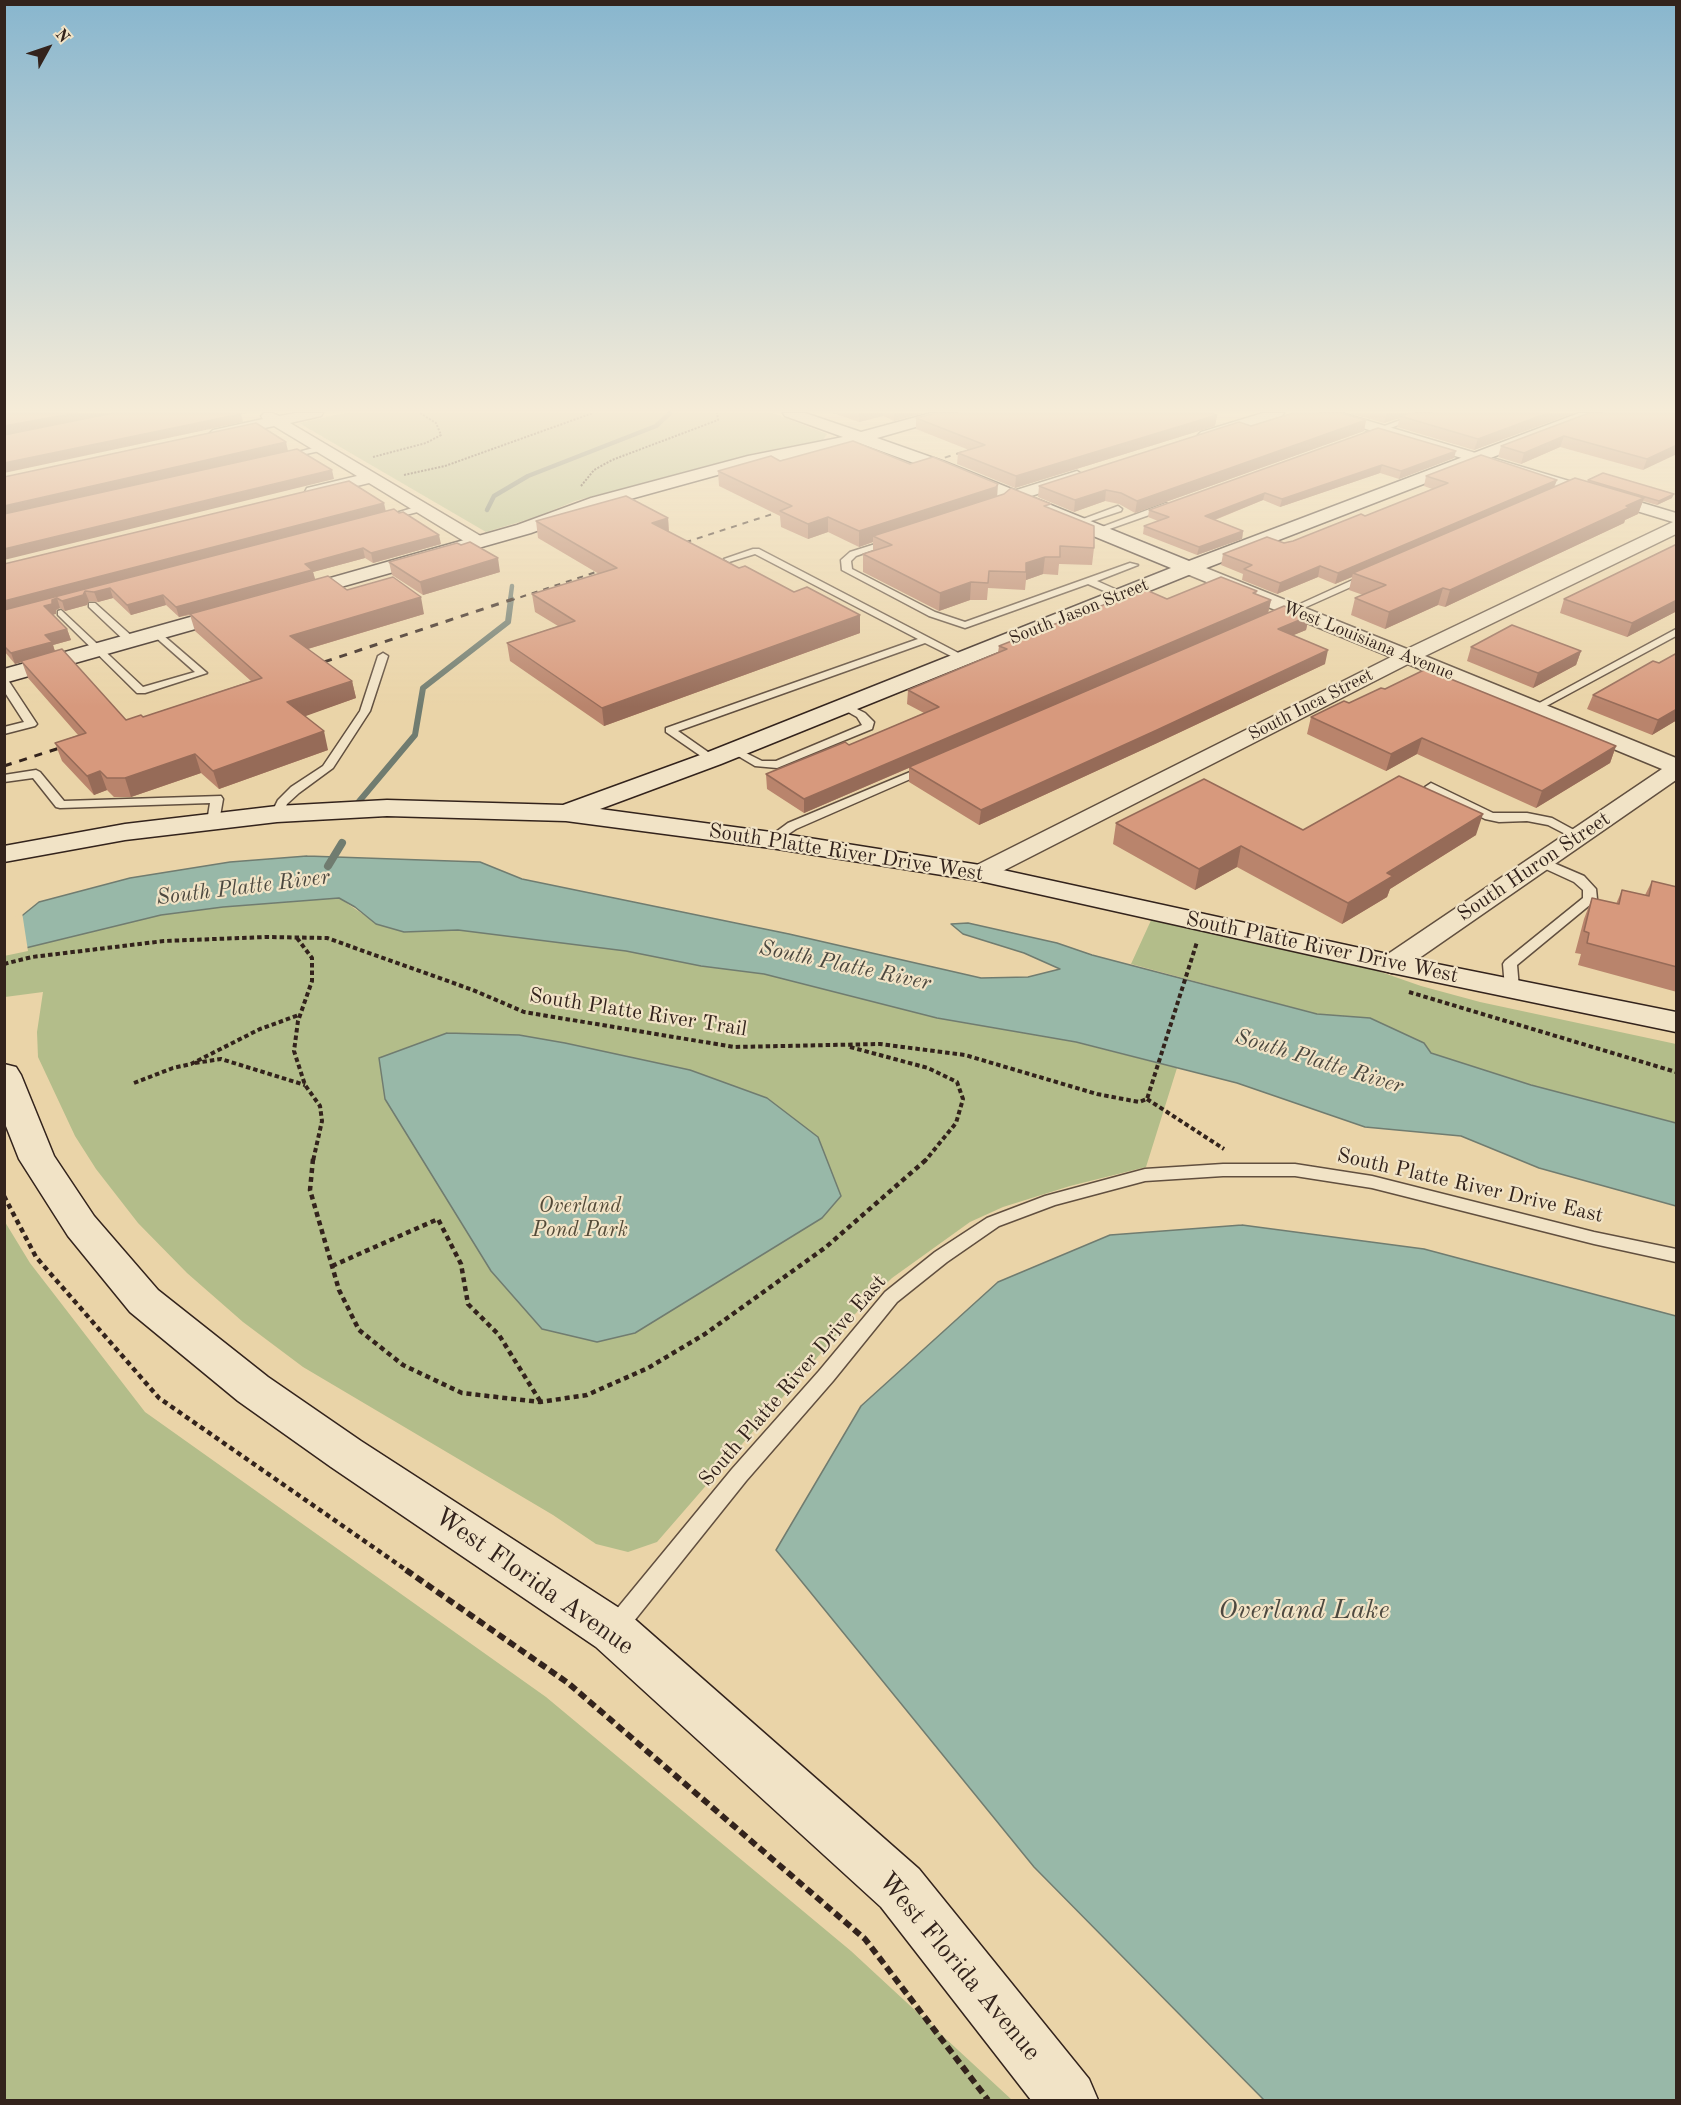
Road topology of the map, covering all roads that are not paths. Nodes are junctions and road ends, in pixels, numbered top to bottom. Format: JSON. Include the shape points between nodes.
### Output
{"nodes":[{"id":1,"x":409,"y":511,"type":"edge"},
{"id":2,"x":427,"y":511,"type":"edge"},
{"id":3,"x":573,"y":511,"type":"edge"},
{"id":4,"x":1046,"y":511,"type":"edge"},
{"id":5,"x":1111,"y":511,"type":"edge"},
{"id":6,"x":1150,"y":511,"type":"edge"},
{"id":7,"x":1339,"y":511,"type":"edge"},
{"id":8,"x":1655,"y":511,"type":"edge"},
{"id":9,"x":1677,"y":518,"type":"edge"},
{"id":10,"x":375,"y":520,"type":"edge"},
{"id":11,"x":1079,"y":522,"type":"junction"},
{"id":12,"x":1677,"y":527,"type":"edge"},
{"id":13,"x":1098,"y":530,"type":"junction"},
{"id":14,"x":898,"y":539,"type":"edge"},
{"id":15,"x":478,"y":542,"type":"junction"},
{"id":16,"x":729,"y":559,"type":"dead end"},
{"id":17,"x":1133,"y":565,"type":"dead end"},
{"id":18,"x":1189,"y":568,"type":"junction"},
{"id":19,"x":1378,"y":572,"type":"edge"},
{"id":20,"x":1088,"y":581,"type":"junction"},
{"id":21,"x":1121,"y":595,"type":"junction"},
{"id":22,"x":62,"y":602,"type":"edge"},
{"id":23,"x":51,"y":605,"type":"edge"},
{"id":24,"x":92,"y":605,"type":"edge"},
{"id":25,"x":1292,"y":610,"type":"junction"},
{"id":26,"x":61,"y":613,"type":"edge"},
{"id":27,"x":1269,"y":620,"type":"edge"},
{"id":28,"x":1677,"y":632,"type":"edge"},
{"id":29,"x":157,"y":633,"type":"junction"},
{"id":30,"x":926,"y":639,"type":"junction"},
{"id":31,"x":130,"y":640,"type":"junction"},
{"id":32,"x":98,"y":649,"type":"junction"},
{"id":33,"x":383,"y":656,"type":"dead end"},
{"id":34,"x":1407,"y":657,"type":"junction"},
{"id":35,"x":963,"y":658,"type":"junction"},
{"id":36,"x":6,"y":674,"type":"edge"},
{"id":37,"x":1535,"y":708,"type":"junction"},
{"id":38,"x":4,"y":731,"type":"edge"},
{"id":39,"x":723,"y":754,"type":"junction"},
{"id":40,"x":933,"y":765,"type":"edge"},
{"id":41,"x":1677,"y":766,"type":"edge"},
{"id":42,"x":1677,"y":770,"type":"edge"},
{"id":43,"x":4,"y":779,"type":"edge"},
{"id":44,"x":1431,"y":787,"type":"dead end"},
{"id":45,"x":566,"y":813,"type":"junction"},
{"id":46,"x":277,"y":814,"type":"junction"},
{"id":47,"x":213,"y":822,"type":"junction"},
{"id":48,"x":1579,"y":837,"type":"junction"},
{"id":49,"x":771,"y":840,"type":"junction"},
{"id":50,"x":4,"y":854,"type":"edge"},
{"id":51,"x":1542,"y":862,"type":"junction"},
{"id":52,"x":980,"y":873,"type":"junction"},
{"id":53,"x":1392,"y":964,"type":"junction"},
{"id":54,"x":1512,"y":988,"type":"junction"},
{"id":55,"x":1677,"y":1022,"type":"edge"},
{"id":56,"x":4,"y":1075,"type":"edge"},
{"id":57,"x":1677,"y":1256,"type":"edge"},
{"id":58,"x":613,"y":1630,"type":"junction"},
{"id":59,"x":1068,"y":2100,"type":"edge"}],
"edges":[{"from":1,"to":10,"type":"lane"},
{"from":2,"to":15,"type":"street"},
{"from":3,"to":15,"type":"street"},
{"from":4,"to":11,"type":"street","name":"West Louisiana Avenue"},
{"from":5,"to":11,"type":"lane"},
{"from":6,"to":13,"type":"lane"},
{"from":7,"to":18,"type":"street","name":"South Jason Street"},
{"from":8,"to":9,"type":"street"},
{"from":11,"to":13,"type":"street","name":"West Louisiana Avenue"},
{"from":12,"to":34,"type":"street","name":"South Inca Street"},
{"from":13,"to":18,"type":"street","name":"West Louisiana Avenue"},
{"from":14,"to":20,"type":"lane","via":[[853,554],[846,560],[847,570],[932,614],[965,625]]},
{"from":15,"to":29,"type":"street"},
{"from":16,"to":30,"type":"lane","via":[[756,551]]},
{"from":17,"to":20,"type":"lane"},
{"from":18,"to":21,"type":"street","name":"South Jason Street"},
{"from":18,"to":25,"type":"street","name":"West Louisiana Avenue"},
{"from":19,"to":25,"type":"lane"},
{"from":20,"to":21,"type":"lane"},
{"from":21,"to":35,"type":"street","name":"South Jason Street"},
{"from":22,"to":23,"type":"lane"},
{"from":24,"to":31,"type":"lane"},
{"from":25,"to":27,"type":"lane"},
{"from":25,"to":34,"type":"street","name":"West Louisiana Avenue"},
{"from":26,"to":32,"type":"lane"},
{"from":28,"to":37,"type":"lane"},
{"from":29,"to":31,"type":"street"},
{"from":29,"to":32,"type":"lane","via":[[202,673],[141,692]]},
{"from":30,"to":35,"type":"lane"},
{"from":30,"to":39,"type":"lane","via":[[670,730]]},
{"from":31,"to":32,"type":"street"},
{"from":32,"to":36,"type":"street"},
{"from":33,"to":46,"type":"lane","via":[[364,711],[327,768],[295,790],[282,802]]},
{"from":34,"to":37,"type":"street","name":"West Louisiana Avenue"},
{"from":34,"to":52,"type":"street","name":"South Inca Street"},
{"from":35,"to":39,"type":"street","name":"South Jason Street"},
{"from":36,"to":38,"type":"lane","via":[[32,723]]},
{"from":37,"to":41,"type":"street","name":"West Louisiana Avenue"},
{"from":39,"to":45,"type":"street","name":"South Jason Street"},
{"from":40,"to":49,"type":"lane","via":[[792,826]]},
{"from":42,"to":48,"type":"street","name":"South Huron Street"},
{"from":43,"to":47,"type":"lane","via":[[36,774],[60,804],[217,799]]},
{"from":44,"to":48,"type":"lane","via":[[1489,816],[1527,816],[1552,822]]},
{"from":45,"to":46,"type":"street","name":"South Platte River Drive West","via":[[387,808]]},
{"from":45,"to":49,"type":"street","name":"South Platte River Drive West"},
{"from":46,"to":47,"type":"street","name":"South Platte River Drive West"},
{"from":47,"to":50,"type":"street","name":"South Platte River Drive West","via":[[125,832]]},
{"from":48,"to":51,"type":"street","name":"South Huron Street"},
{"from":49,"to":52,"type":"street","name":"South Platte River Drive West"},
{"from":51,"to":53,"type":"street","name":"South Huron Street"},
{"from":51,"to":54,"type":"lane","via":[[1579,879],[1589,889],[1590,899],[1510,964]]},
{"from":52,"to":53,"type":"street","name":"South Platte River Drive West"},
{"from":53,"to":54,"type":"street","name":"South Platte River Drive West"},
{"from":54,"to":55,"type":"street","name":"South Platte River Drive West"},
{"from":56,"to":58,"type":"street","name":"West Florida Avenue","via":[[37,1159],[81,1226],[144,1301],[253,1389],[345,1454]]},
{"from":57,"to":58,"type":"lane","name":"South Platte River Drive East","via":[[1372,1182],[1295,1170],[1145,1175],[1051,1200],[993,1222],[941,1257],[891,1298]]},
{"from":58,"to":59,"type":"street","name":"West Florida Avenue","via":[[900,1888]]}]}
